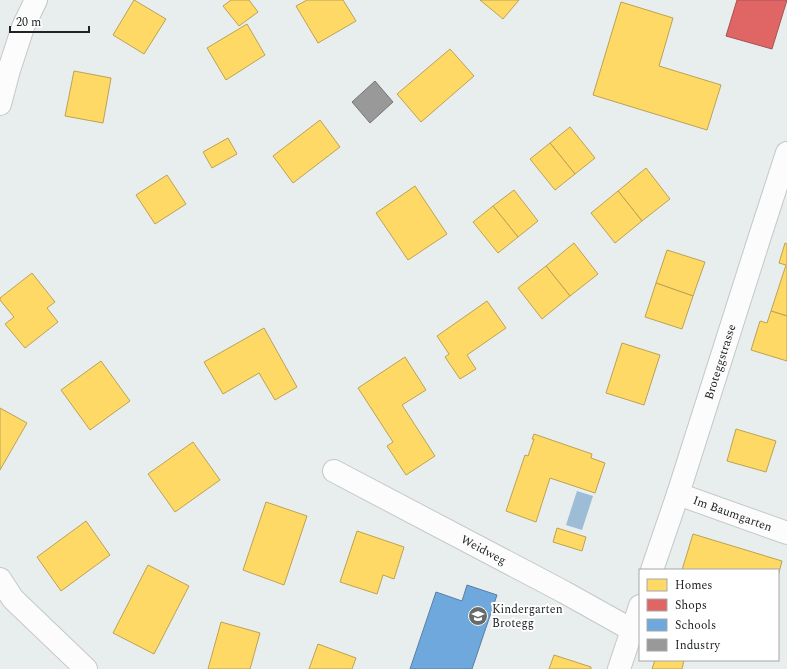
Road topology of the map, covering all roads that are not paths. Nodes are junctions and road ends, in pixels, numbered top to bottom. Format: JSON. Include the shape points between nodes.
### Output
{"nodes":[{"id":1,"x":36,"y":0,"type":"edge"},
{"id":2,"x":0,"y":104,"type":"edge"},
{"id":3,"x":787,"y":153,"type":"edge"},
{"id":4,"x":779,"y":203,"type":"edge"},
{"id":5,"x":334,"y":471,"type":"dead end"},
{"id":6,"x":678,"y":494,"type":"junction"},
{"id":7,"x":787,"y":533,"type":"edge"},
{"id":8,"x":652,"y":569,"type":"edge"},
{"id":9,"x":0,"y":579,"type":"edge"},
{"id":10,"x":639,"y":609,"type":"edge"},
{"id":11,"x":632,"y":630,"type":"junction"},
{"id":12,"x":86,"y":669,"type":"edge"},
{"id":13,"x":619,"y":669,"type":"edge"}],
"edges":[{"from":1,"to":2,"type":"street","via":[[9,70]]},
{"from":3,"to":4,"type":"street","name":"Broteggstrasse"},
{"from":4,"to":6,"type":"street","name":"Broteggstrasse"},
{"from":5,"to":11,"type":"street","name":"Weidweg"},
{"from":6,"to":7,"type":"street","name":"Im Baumgarten"},
{"from":6,"to":8,"type":"street","name":"Broteggstrasse"},
{"from":9,"to":12,"type":"street","via":[[13,599]]},
{"from":10,"to":11,"type":"street"},
{"from":11,"to":13,"type":"street"}]}
